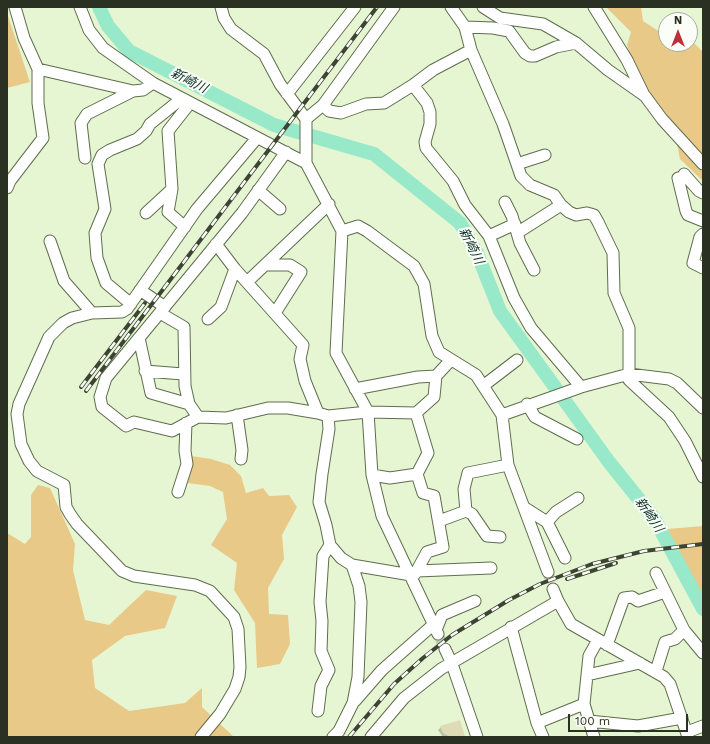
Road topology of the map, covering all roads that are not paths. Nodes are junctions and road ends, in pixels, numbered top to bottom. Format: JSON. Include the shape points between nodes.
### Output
{"nodes":[{"id":1,"x":15,"y":7,"type":"edge"},
{"id":2,"x":80,"y":7,"type":"edge"},
{"id":3,"x":221,"y":7,"type":"edge"},
{"id":4,"x":355,"y":7,"type":"edge"},
{"id":5,"x":394,"y":7,"type":"edge"},
{"id":6,"x":451,"y":7,"type":"edge"},
{"id":7,"x":483,"y":7,"type":"edge"},
{"id":8,"x":594,"y":7,"type":"edge"},
{"id":9,"x":465,"y":27,"type":"junction"},
{"id":10,"x":576,"y":43,"type":"junction"},
{"id":11,"x":470,"y":50,"type":"junction"},
{"id":12,"x":38,"y":69,"type":"junction"},
{"id":13,"x":153,"y":83,"type":"junction"},
{"id":14,"x":413,"y":86,"type":"junction"},
{"id":15,"x":133,"y":91,"type":"junction"},
{"id":16,"x":287,"y":94,"type":"junction"},
{"id":17,"x":645,"y":96,"type":"junction"},
{"id":18,"x":186,"y":101,"type":"junction"},
{"id":19,"x":323,"y":105,"type":"junction"},
{"id":20,"x":306,"y":121,"type":"junction"},
{"id":21,"x":257,"y":138,"type":"junction"},
{"id":22,"x":286,"y":152,"type":"junction"},
{"id":23,"x":545,"y":154,"type":"dead end"},
{"id":24,"x":85,"y":158,"type":"dead end"},
{"id":25,"x":306,"y":163,"type":"junction"},
{"id":26,"x":517,"y":164,"type":"junction"},
{"id":27,"x":703,"y":164,"type":"edge"},
{"id":28,"x":7,"y":188,"type":"edge"},
{"id":29,"x":172,"y":189,"type":"junction"},
{"id":30,"x":258,"y":190,"type":"junction"},
{"id":31,"x":703,"y":193,"type":"edge"},
{"id":32,"x":505,"y":202,"type":"dead end"},
{"id":33,"x":329,"y":204,"type":"junction"},
{"id":34,"x":561,"y":205,"type":"junction"},
{"id":35,"x":280,"y":209,"type":"dead end"},
{"id":36,"x":146,"y":213,"type":"dead end"},
{"id":37,"x":703,"y":221,"type":"edge"},
{"id":38,"x":185,"y":227,"type":"junction"},
{"id":39,"x":516,"y":228,"type":"junction"},
{"id":40,"x":342,"y":231,"type":"junction"},
{"id":41,"x":703,"y":234,"type":"edge"},
{"id":42,"x":489,"y":236,"type":"junction"},
{"id":43,"x":50,"y":241,"type":"dead end"},
{"id":44,"x":216,"y":244,"type":"junction"},
{"id":45,"x":266,"y":265,"type":"junction"},
{"id":46,"x":703,"y":268,"type":"edge"},
{"id":47,"x":235,"y":269,"type":"junction"},
{"id":48,"x":534,"y":270,"type":"dead end"},
{"id":49,"x":247,"y":282,"type":"junction"},
{"id":50,"x":140,"y":290,"type":"junction"},
{"id":51,"x":131,"y":304,"type":"junction"},
{"id":52,"x":162,"y":310,"type":"junction"},
{"id":53,"x":92,"y":313,"type":"junction"},
{"id":54,"x":275,"y":313,"type":"junction"},
{"id":55,"x":208,"y":319,"type":"dead end"},
{"id":56,"x":139,"y":338,"type":"junction"},
{"id":57,"x":517,"y":360,"type":"dead end"},
{"id":58,"x":450,"y":361,"type":"junction"},
{"id":59,"x":145,"y":371,"type":"junction"},
{"id":60,"x":183,"y":374,"type":"junction"},
{"id":61,"x":630,"y":374,"type":"junction"},
{"id":62,"x":436,"y":376,"type":"junction"},
{"id":63,"x":483,"y":386,"type":"junction"},
{"id":64,"x":578,"y":388,"type":"junction"},
{"id":65,"x":355,"y":389,"type":"junction"},
{"id":66,"x":189,"y":404,"type":"junction"},
{"id":67,"x":527,"y":404,"type":"junction"},
{"id":68,"x":703,"y":408,"type":"edge"},
{"id":69,"x":368,"y":412,"type":"junction"},
{"id":70,"x":416,"y":413,"type":"junction"},
{"id":71,"x":323,"y":414,"type":"junction"},
{"id":72,"x":237,"y":415,"type":"junction"},
{"id":73,"x":502,"y":415,"type":"junction"},
{"id":74,"x":198,"y":417,"type":"junction"},
{"id":75,"x":186,"y":423,"type":"junction"},
{"id":76,"x":577,"y":439,"type":"dead end"},
{"id":77,"x":241,"y":459,"type":"dead end"},
{"id":78,"x":508,"y":465,"type":"junction"},
{"id":79,"x":417,"y":474,"type":"junction"},
{"id":80,"x":372,"y":475,"type":"junction"},
{"id":81,"x":703,"y":476,"type":"edge"},
{"id":82,"x":178,"y":492,"type":"dead end"},
{"id":83,"x":578,"y":498,"type":"dead end"},
{"id":84,"x":525,"y":508,"type":"junction"},
{"id":85,"x":466,"y":511,"type":"junction"},
{"id":86,"x":439,"y":520,"type":"junction"},
{"id":87,"x":547,"y":522,"type":"junction"},
{"id":88,"x":500,"y":537,"type":"dead end"},
{"id":89,"x":330,"y":545,"type":"junction"},
{"id":90,"x":565,"y":558,"type":"dead end"},
{"id":91,"x":352,"y":566,"type":"junction"},
{"id":92,"x":491,"y":568,"type":"dead end"},
{"id":93,"x":548,"y":572,"type":"tunnel mouth"},
{"id":94,"x":414,"y":573,"type":"junction"},
{"id":95,"x":656,"y":573,"type":"dead end"},
{"id":96,"x":553,"y":589,"type":"tunnel mouth"},
{"id":97,"x":666,"y":592,"type":"junction"},
{"id":98,"x":475,"y":601,"type":"dead end"},
{"id":99,"x":558,"y":601,"type":"junction"},
{"id":100,"x":511,"y":627,"type":"junction"},
{"id":101,"x":436,"y":630,"type":"junction"},
{"id":102,"x":684,"y":630,"type":"junction"},
{"id":103,"x":602,"y":643,"type":"junction"},
{"id":104,"x":445,"y":649,"type":"tunnel mouth"},
{"id":105,"x":703,"y":653,"type":"edge"},
{"id":106,"x":640,"y":663,"type":"junction"},
{"id":107,"x":452,"y":664,"type":"junction"},
{"id":108,"x":656,"y":671,"type":"junction"},
{"id":109,"x":587,"y":675,"type":"junction"},
{"id":110,"x":353,"y":703,"type":"junction"},
{"id":111,"x":584,"y":704,"type":"junction"},
{"id":112,"x":318,"y":711,"type":"dead end"},
{"id":113,"x":682,"y":718,"type":"junction"},
{"id":114,"x":589,"y":721,"type":"junction"},
{"id":115,"x":537,"y":723,"type":"junction"},
{"id":116,"x":703,"y":726,"type":"edge"},
{"id":117,"x":687,"y":734,"type":"edge"},
{"id":118,"x":201,"y":737,"type":"edge"},
{"id":119,"x":334,"y":737,"type":"edge"},
{"id":120,"x":371,"y":737,"type":"edge"},
{"id":121,"x":477,"y":737,"type":"edge"},
{"id":122,"x":543,"y":737,"type":"edge"},
{"id":123,"x":594,"y":737,"type":"edge"}],
"edges":[{"from":1,"to":12,"type":"street","via":[[24,38]]},
{"from":2,"to":13,"type":"street","via":[[89,30],[103,48]]},
{"from":3,"to":16,"type":"street","via":[[231,29],[264,54]]},
{"from":4,"to":16,"type":"street"},
{"from":5,"to":19,"type":"street"},
{"from":6,"to":9,"type":"street"},
{"from":7,"to":10,"type":"street","via":[[500,18],[543,24]]},
{"from":8,"to":17,"type":"street","via":[[627,60]]},
{"from":9,"to":10,"type":"street","via":[[509,31],[530,56]]},
{"from":9,"to":11,"type":"street"},
{"from":10,"to":17,"type":"street"},
{"from":11,"to":14,"type":"street","via":[[433,70]]},
{"from":11,"to":26,"type":"street","via":[[503,124]]},
{"from":12,"to":15,"type":"street"},
{"from":12,"to":28,"type":"street","via":[[38,103],[43,138],[10,180]]},
{"from":13,"to":15,"type":"street","via":[[142,90]]},
{"from":13,"to":18,"type":"street"},
{"from":14,"to":19,"type":"street","via":[[384,104],[366,104],[341,112],[329,111]]},
{"from":14,"to":42,"type":"street","via":[[427,103],[430,112],[426,148],[453,181],[465,205]]},
{"from":15,"to":24,"type":"street","via":[[88,114],[81,122]]},
{"from":16,"to":20,"type":"street"},
{"from":17,"to":27,"type":"street"},
{"from":18,"to":21,"type":"street"},
{"from":18,"to":29,"type":"street","via":[[168,131]]},
{"from":18,"to":51,"type":"street","via":[[150,124],[137,138],[110,150],[102,156],[98,164],[105,209],[95,233],[97,258],[106,283]]},
{"from":19,"to":20,"type":"street"},
{"from":20,"to":25,"type":"street"},
{"from":21,"to":22,"type":"street"},
{"from":21,"to":38,"type":"street"},
{"from":22,"to":25,"type":"street"},
{"from":22,"to":30,"type":"street"},
{"from":23,"to":26,"type":"street"},
{"from":25,"to":33,"type":"street"},
{"from":26,"to":34,"type":"street","via":[[525,181],[554,195]]},
{"from":29,"to":36,"type":"street"},
{"from":29,"to":38,"type":"street","via":[[168,212]]},
{"from":30,"to":35,"type":"street"},
{"from":30,"to":44,"type":"street"},
{"from":31,"to":37,"type":"street","via":[[681,176],[686,211],[688,215]]},
{"from":32,"to":39,"type":"street"},
{"from":33,"to":40,"type":"street"},
{"from":33,"to":45,"type":"street"},
{"from":34,"to":39,"type":"street"},
{"from":34,"to":61,"type":"street","via":[[569,212],[594,215],[613,253],[614,293],[629,328]]},
{"from":38,"to":50,"type":"street"},
{"from":39,"to":42,"type":"street"},
{"from":39,"to":48,"type":"street","via":[[520,243]]},
{"from":40,"to":58,"type":"street","via":[[358,226],[414,266],[424,284],[432,336],[439,352]]},
{"from":40,"to":65,"type":"street","via":[[336,353]]},
{"from":41,"to":46,"type":"street","via":[[693,263]]},
{"from":42,"to":64,"type":"street","via":[[514,298],[531,328]]},
{"from":43,"to":53,"type":"street","via":[[64,281]]},
{"from":44,"to":47,"type":"street"},
{"from":44,"to":52,"type":"street"},
{"from":45,"to":49,"type":"street"},
{"from":45,"to":54,"type":"street","via":[[290,265],[301,272]]},
{"from":47,"to":49,"type":"street"},
{"from":47,"to":55,"type":"street","via":[[221,307]]},
{"from":49,"to":54,"type":"street"},
{"from":50,"to":51,"type":"street"},
{"from":50,"to":52,"type":"street"},
{"from":51,"to":53,"type":"street","via":[[122,312]]},
{"from":52,"to":56,"type":"street"},
{"from":52,"to":60,"type":"street","via":[[184,327]]},
{"from":53,"to":118,"type":"street","via":[[63,323],[49,337],[19,404],[17,414],[21,444],[37,471],[64,486],[66,507],[70,514],[122,570],[134,576],[195,584],[210,591],[234,617],[238,629],[239,677],[220,714]]},
{"from":54,"to":71,"type":"street","via":[[303,345],[300,359],[305,381]]},
{"from":56,"to":59,"type":"street"},
{"from":56,"to":75,"type":"street","via":[[106,378],[100,397],[102,407],[126,426],[134,422],[172,431]]},
{"from":57,"to":63,"type":"street"},
{"from":58,"to":62,"type":"street"},
{"from":58,"to":63,"type":"street","via":[[471,370]]},
{"from":59,"to":60,"type":"street"},
{"from":59,"to":66,"type":"street","via":[[151,393]]},
{"from":60,"to":66,"type":"street"},
{"from":61,"to":64,"type":"street"},
{"from":61,"to":68,"type":"street","via":[[669,379]]},
{"from":61,"to":81,"type":"street","via":[[629,380],[668,417]]},
{"from":62,"to":65,"type":"street"},
{"from":62,"to":70,"type":"street","via":[[434,397]]},
{"from":63,"to":73,"type":"street"},
{"from":64,"to":67,"type":"street"},
{"from":65,"to":69,"type":"street"},
{"from":66,"to":74,"type":"street"},
{"from":67,"to":73,"type":"street"},
{"from":67,"to":76,"type":"street","via":[[535,417]]},
{"from":69,"to":70,"type":"street"},
{"from":69,"to":71,"type":"street"},
{"from":69,"to":80,"type":"street"},
{"from":70,"to":79,"type":"street","via":[[428,453]]},
{"from":71,"to":72,"type":"street","via":[[288,408],[268,408]]},
{"from":71,"to":89,"type":"street","via":[[329,429],[319,502]]},
{"from":72,"to":74,"type":"street","via":[[226,418]]},
{"from":72,"to":77,"type":"street"},
{"from":73,"to":78,"type":"street"},
{"from":74,"to":75,"type":"street"},
{"from":75,"to":82,"type":"street","via":[[187,464]]},
{"from":78,"to":84,"type":"street"},
{"from":78,"to":85,"type":"street","via":[[468,473],[464,489]]},
{"from":79,"to":80,"type":"street","via":[[390,478]]},
{"from":79,"to":86,"type":"street","via":[[423,492],[434,496]]},
{"from":80,"to":94,"type":"street","via":[[382,516]]},
{"from":83,"to":87,"type":"street","via":[[556,512]]},
{"from":84,"to":87,"type":"street"},
{"from":84,"to":93,"type":"street"},
{"from":85,"to":86,"type":"street"},
{"from":85,"to":88,"type":"street","via":[[472,514],[487,536]]},
{"from":86,"to":94,"type":"street","via":[[444,546],[427,552]]},
{"from":87,"to":90,"type":"street"},
{"from":89,"to":91,"type":"street"},
{"from":89,"to":112,"type":"street","via":[[323,556],[320,602],[320,651],[329,670],[321,686]]},
{"from":91,"to":94,"type":"street"},
{"from":91,"to":110,"type":"street","via":[[359,586],[361,608],[358,677]]},
{"from":92,"to":94,"type":"street"},
{"from":94,"to":101,"type":"street"},
{"from":95,"to":97,"type":"street"},
{"from":96,"to":99,"type":"street"},
{"from":97,"to":102,"type":"street"},
{"from":97,"to":103,"type":"street","via":[[638,601],[632,597],[624,598]]},
{"from":98,"to":101,"type":"street","via":[[442,615]]},
{"from":99,"to":100,"type":"street"},
{"from":99,"to":103,"type":"street","via":[[571,624]]},
{"from":100,"to":107,"type":"street"},
{"from":100,"to":115,"type":"street"},
{"from":101,"to":110,"type":"street","via":[[382,670]]},
{"from":102,"to":105,"type":"street"},
{"from":102,"to":108,"type":"street","via":[[675,639],[665,642]]},
{"from":103,"to":106,"type":"street"},
{"from":103,"to":109,"type":"street","via":[[589,656]]},
{"from":104,"to":107,"type":"street"},
{"from":106,"to":108,"type":"street"},
{"from":106,"to":109,"type":"street"},
{"from":107,"to":120,"type":"street","via":[[441,669],[404,698]]},
{"from":107,"to":121,"type":"street"},
{"from":108,"to":113,"type":"street","via":[[670,684]]},
{"from":109,"to":111,"type":"street"},
{"from":110,"to":119,"type":"street"},
{"from":111,"to":114,"type":"street"},
{"from":111,"to":115,"type":"street"},
{"from":113,"to":114,"type":"street","via":[[638,726]]},
{"from":113,"to":117,"type":"street"},
{"from":114,"to":123,"type":"street"},
{"from":115,"to":122,"type":"street"},
{"from":116,"to":117,"type":"street"}]}
